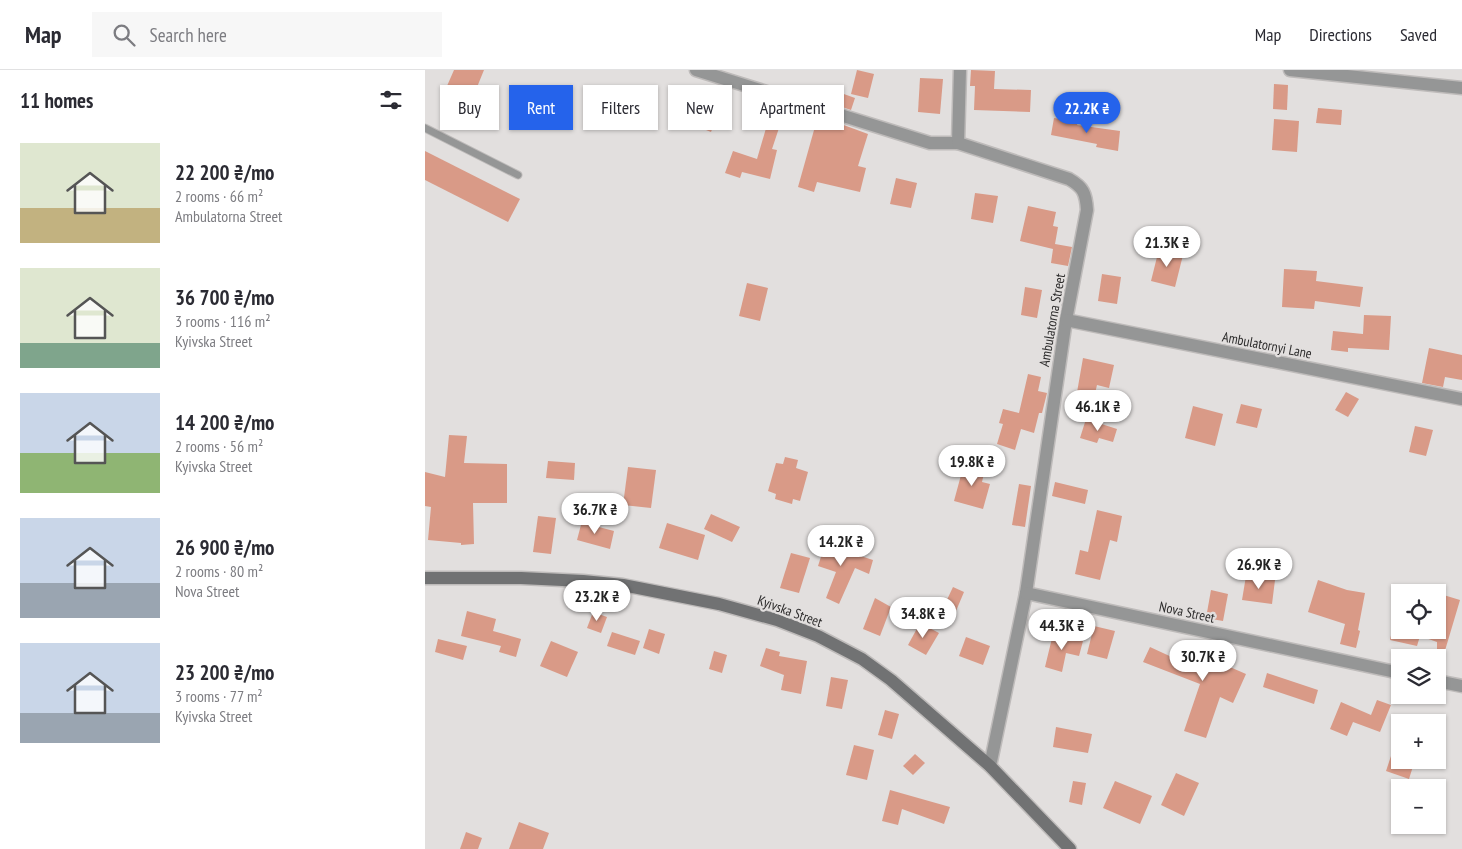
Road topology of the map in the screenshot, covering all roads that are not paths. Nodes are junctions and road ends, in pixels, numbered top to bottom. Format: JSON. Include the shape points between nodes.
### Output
{"nodes":[{"id":1,"x":696,"y":70,"type":"edge"},
{"id":2,"x":960,"y":70,"type":"edge"},
{"id":3,"x":1290,"y":70,"type":"edge"},
{"id":4,"x":1462,"y":88,"type":"edge"},
{"id":5,"x":425,"y":128,"type":"edge"},
{"id":6,"x":958,"y":143,"type":"junction"},
{"id":7,"x":518,"y":175,"type":"dead end"},
{"id":8,"x":1066,"y":320,"type":"junction"},
{"id":9,"x":1462,"y":399,"type":"edge"},
{"id":10,"x":425,"y":578,"type":"edge"},
{"id":11,"x":1025,"y":593,"type":"junction"},
{"id":12,"x":1391,"y":671,"type":"edge"},
{"id":13,"x":1446,"y":682,"type":"edge"},
{"id":14,"x":1462,"y":686,"type":"edge"},
{"id":15,"x":990,"y":766,"type":"junction"},
{"id":16,"x":1070,"y":849,"type":"edge"}],
"edges":[{"from":1,"to":6,"type":"street","name":"Ambulatorna Street","via":[[930,143]]},
{"from":2,"to":6,"type":"street"},
{"from":3,"to":4,"type":"street"},
{"from":5,"to":7,"type":"lane"},
{"from":6,"to":8,"type":"street","name":"Ambulatorna Street","via":[[1069,179],[1080,186],[1087,210]]},
{"from":8,"to":9,"type":"street","name":"Ambulatornyi Lane"},
{"from":8,"to":11,"type":"street","name":"Ambulatorna Street"},
{"from":10,"to":15,"type":"street","name":"Kyivska Street","via":[[583,580],[719,604],[777,620],[818,636],[861,659],[891,680]]},
{"from":11,"to":12,"type":"street","name":"Nova Street"},
{"from":11,"to":15,"type":"street","name":"Ambulatorna Street"},
{"from":13,"to":14,"type":"street"},
{"from":15,"to":16,"type":"street","name":"Kyivska Street"}]}
